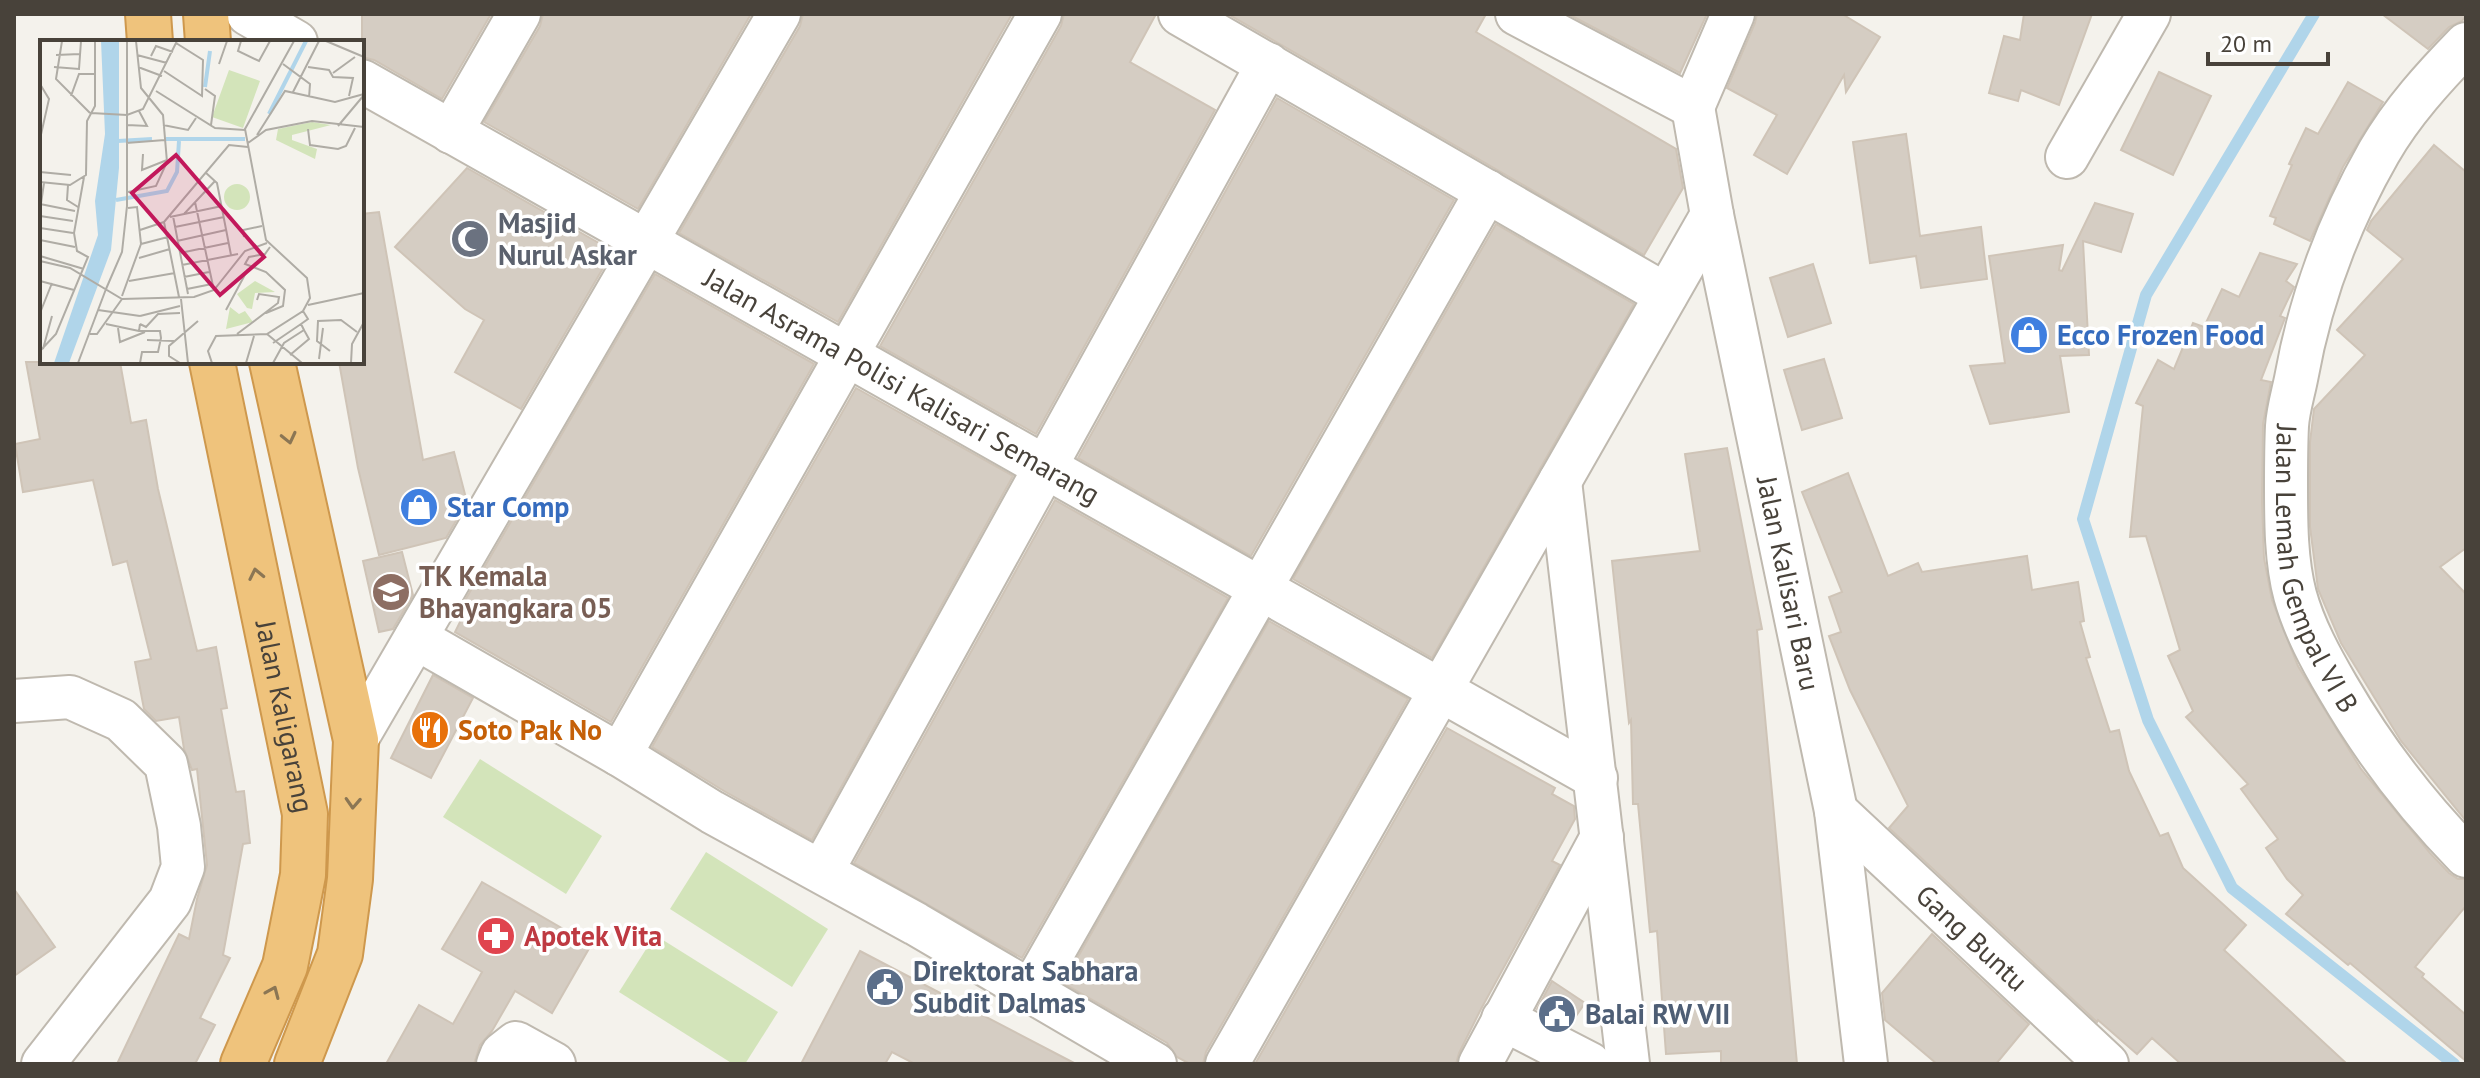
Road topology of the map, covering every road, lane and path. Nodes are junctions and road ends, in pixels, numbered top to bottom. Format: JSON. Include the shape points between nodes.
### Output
{"nodes":[{"id":1,"x":148,"y":14,"type":"edge"},
{"id":2,"x":206,"y":14,"type":"edge"},
{"id":3,"x":519,"y":14,"type":"edge"},
{"id":4,"x":779,"y":14,"type":"edge"},
{"id":5,"x":1040,"y":14,"type":"edge"},
{"id":6,"x":1180,"y":14,"type":"edge"},
{"id":7,"x":1517,"y":14,"type":"edge"},
{"id":8,"x":1733,"y":14,"type":"edge"},
{"id":9,"x":2149,"y":14,"type":"edge"},
{"id":10,"x":251,"y":15,"type":"edge"},
{"id":11,"x":150,"y":40,"type":"edge"},
{"id":12,"x":208,"y":40,"type":"edge"},
{"id":13,"x":293,"y":40,"type":"edge"},
{"id":14,"x":2466,"y":44,"type":"edge"},
{"id":15,"x":1268,"y":64,"type":"junction"},
{"id":16,"x":364,"y":82,"type":"edge"},
{"id":17,"x":1693,"y":107,"type":"junction"},
{"id":18,"x":451,"y":132,"type":"junction"},
{"id":19,"x":2067,"y":157,"type":"dead end"},
{"id":20,"x":1487,"y":191,"type":"junction"},
{"id":21,"x":1712,"y":215,"type":"junction"},
{"id":22,"x":647,"y":241,"type":"junction"},
{"id":23,"x":1666,"y":295,"type":"junction"},
{"id":24,"x":847,"y":355,"type":"junction"},
{"id":25,"x":212,"y":364,"type":"edge"},
{"id":26,"x":272,"y":364,"type":"edge"},
{"id":27,"x":1045,"y":467,"type":"junction"},
{"id":28,"x":1560,"y":481,"type":"junction"},
{"id":29,"x":1260,"y":589,"type":"junction"},
{"id":30,"x":416,"y":638,"type":"junction"},
{"id":31,"x":1440,"y":690,"type":"junction"},
{"id":32,"x":14,"y":700,"type":"edge"},
{"id":33,"x":356,"y":740,"type":"junction"},
{"id":34,"x":620,"y":755,"type":"junction"},
{"id":35,"x":1596,"y":778,"type":"junction"},
{"id":36,"x":1836,"y":811,"type":"junction"},
{"id":37,"x":1602,"y":837,"type":"junction"},
{"id":38,"x":2466,"y":856,"type":"edge"},
{"id":39,"x":822,"y":871,"type":"junction"},
{"id":40,"x":1031,"y":991,"type":"junction"},
{"id":41,"x":1503,"y":1019,"type":"junction"},
{"id":42,"x":43,"y":1064,"type":"edge"},
{"id":43,"x":243,"y":1064,"type":"edge"},
{"id":44,"x":297,"y":1064,"type":"edge"},
{"id":45,"x":498,"y":1064,"type":"edge"},
{"id":46,"x":554,"y":1064,"type":"edge"},
{"id":47,"x":1155,"y":1064,"type":"edge"},
{"id":48,"x":1227,"y":1064,"type":"edge"},
{"id":49,"x":1480,"y":1064,"type":"edge"},
{"id":50,"x":1590,"y":1064,"type":"edge"},
{"id":51,"x":1628,"y":1064,"type":"edge"},
{"id":52,"x":1866,"y":1064,"type":"edge"},
{"id":53,"x":2107,"y":1064,"type":"edge"}],
"edges":[{"from":1,"to":11,"type":"highway"},
{"from":2,"to":12,"type":"highway"},
{"from":3,"to":18,"type":"street"},
{"from":4,"to":22,"type":"street"},
{"from":5,"to":24,"type":"street"},
{"from":6,"to":15,"type":"street"},
{"from":7,"to":17,"type":"street"},
{"from":8,"to":17,"type":"street"},
{"from":9,"to":19,"type":"street"},
{"from":10,"to":13,"type":"street"},
{"from":14,"to":38,"type":"street","name":"Jalan Lemah Gempal VI B","via":[[2380,150],[2328,264],[2302,343],[2287,424],[2286,507],[2295,596],[2322,661],[2391,772]]},
{"from":15,"to":20,"type":"street"},
{"from":15,"to":27,"type":"street"},
{"from":16,"to":18,"type":"street","name":"Jalan Asrama Polisi Kalisari Semarang"},
{"from":17,"to":21,"type":"street","name":"Jalan Kalisari Baru"},
{"from":18,"to":22,"type":"street","name":"Jalan Asrama Polisi Kalisari Semarang"},
{"from":20,"to":23,"type":"street"},
{"from":20,"to":29,"type":"street"},
{"from":21,"to":23,"type":"street"},
{"from":21,"to":36,"type":"street","name":"Jalan Kalisari Baru"},
{"from":22,"to":24,"type":"street","name":"Jalan Asrama Polisi Kalisari Semarang"},
{"from":22,"to":30,"type":"street"},
{"from":23,"to":28,"type":"street"},
{"from":24,"to":27,"type":"street","name":"Jalan Asrama Polisi Kalisari Semarang"},
{"from":24,"to":34,"type":"street"},
{"from":43,"to":25,"type":"highway","name":"Jalan Kaligarang","one_way":true,"via":[[285,966],[303,875],[305,814]]},
{"from":26,"to":33,"type":"highway","name":"Jalan Kaligarang","one_way":true},
{"from":27,"to":29,"type":"street","name":"Jalan Asrama Polisi Kalisari Semarang"},
{"from":27,"to":39,"type":"street"},
{"from":28,"to":31,"type":"street"},
{"from":28,"to":35,"type":"street"},
{"from":29,"to":31,"type":"street","name":"Jalan Asrama Polisi Kalisari Semarang"},
{"from":29,"to":40,"type":"street"},
{"from":30,"to":33,"type":"street"},
{"from":30,"to":34,"type":"street"},
{"from":31,"to":35,"type":"street","name":"Jalan Asrama Polisi Kalisari Semarang"},
{"from":31,"to":48,"type":"street"},
{"from":32,"to":42,"type":"street","via":[[70,697],[121,720],[166,764],[183,867],[170,901]]},
{"from":33,"to":44,"type":"highway","name":"Jalan Kaligarang","one_way":true,"via":[[350,879],[340,954]]},
{"from":34,"to":39,"type":"street"},
{"from":35,"to":37,"type":"street"},
{"from":36,"to":52,"type":"street","name":"Jalan Kalisari Baru"},
{"from":36,"to":53,"type":"street","name":"Gang Buntu"},
{"from":37,"to":41,"type":"street"},
{"from":37,"to":51,"type":"street"},
{"from":39,"to":40,"type":"street"},
{"from":40,"to":47,"type":"street"},
{"from":41,"to":49,"type":"street"},
{"from":41,"to":50,"type":"street"},
{"from":45,"to":46,"type":"street","via":[[516,1043]]}]}
